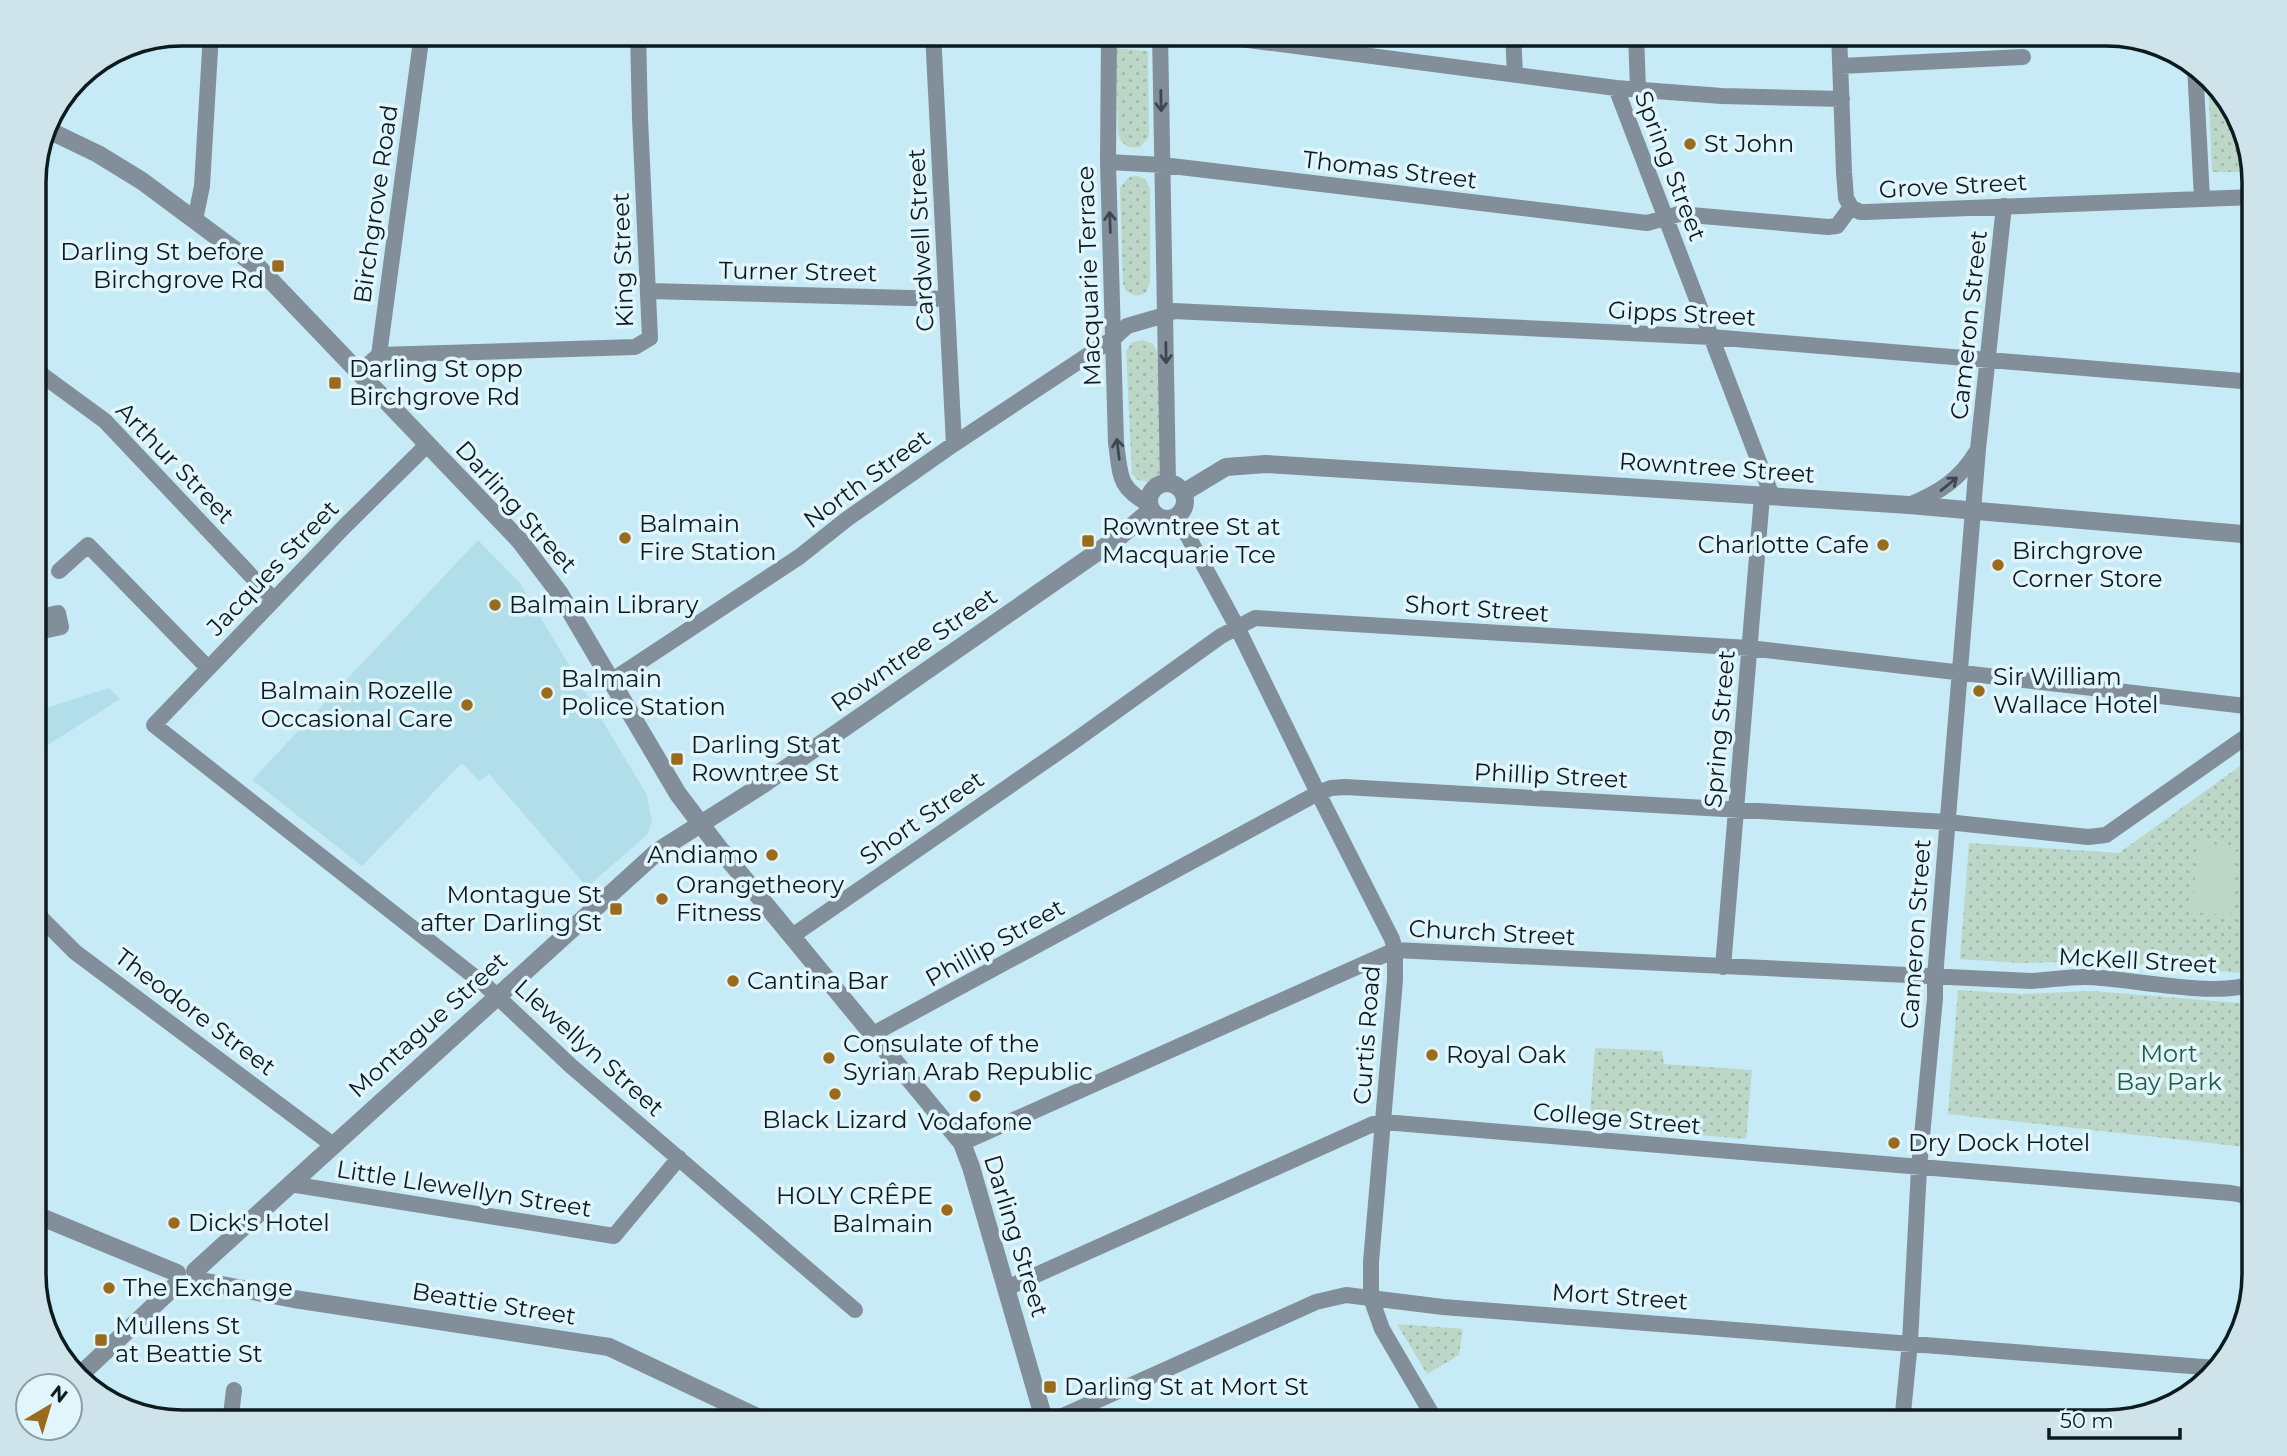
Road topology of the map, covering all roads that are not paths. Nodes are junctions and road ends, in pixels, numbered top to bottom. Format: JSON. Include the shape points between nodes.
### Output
{"nodes":[{"id":1,"x":210,"y":46,"type":"edge"},
{"id":2,"x":420,"y":46,"type":"edge"},
{"id":3,"x":638,"y":46,"type":"edge"},
{"id":4,"x":934,"y":46,"type":"edge"},
{"id":5,"x":1109,"y":46,"type":"edge"},
{"id":6,"x":1160,"y":46,"type":"edge"},
{"id":7,"x":1296,"y":46,"type":"edge"},
{"id":8,"x":1514,"y":46,"type":"edge"},
{"id":9,"x":1636,"y":46,"type":"edge"},
{"id":10,"x":1839,"y":46,"type":"edge"},
{"id":11,"x":2023,"y":57,"type":"dead end"},
{"id":12,"x":1840,"y":66,"type":"junction"},
{"id":13,"x":1515,"y":74,"type":"junction"},
{"id":14,"x":2196,"y":80,"type":"edge"},
{"id":15,"x":1616,"y":88,"type":"junction"},
{"id":16,"x":1638,"y":89,"type":"junction"},
{"id":17,"x":1842,"y":99,"type":"junction"},
{"id":18,"x":55,"y":133,"type":"edge"},
{"id":19,"x":1108,"y":162,"type":"junction"},
{"id":20,"x":1163,"y":165,"type":"junction"},
{"id":21,"x":2242,"y":197,"type":"edge"},
{"id":22,"x":2202,"y":198,"type":"junction"},
{"id":23,"x":2004,"y":206,"type":"junction"},
{"id":24,"x":1851,"y":207,"type":"junction"},
{"id":25,"x":1666,"y":218,"type":"junction"},
{"id":26,"x":195,"y":220,"type":"junction"},
{"id":27,"x":649,"y":292,"type":"junction"},
{"id":28,"x":946,"y":299,"type":"junction"},
{"id":29,"x":1165,"y":315,"type":"junction"},
{"id":30,"x":1711,"y":337,"type":"junction"},
{"id":31,"x":1114,"y":338,"type":"junction"},
{"id":32,"x":379,"y":355,"type":"junction"},
{"id":33,"x":1988,"y":359,"type":"junction"},
{"id":34,"x":359,"y":373,"type":"junction"},
{"id":35,"x":46,"y":378,"type":"edge"},
{"id":36,"x":2242,"y":381,"type":"edge"},
{"id":37,"x":954,"y":444,"type":"junction"},
{"id":38,"x":427,"y":445,"type":"junction"},
{"id":39,"x":1978,"y":449,"type":"junction"},
{"id":40,"x":1168,"y":482,"type":"junction"},
{"id":41,"x":1183,"y":493,"type":"junction"},
{"id":42,"x":1767,"y":496,"type":"junction"},
{"id":43,"x":1909,"y":505,"type":"junction"},
{"id":44,"x":1150,"y":507,"type":"junction"},
{"id":45,"x":1973,"y":511,"type":"junction"},
{"id":46,"x":1177,"y":516,"type":"junction"},
{"id":47,"x":2242,"y":534,"type":"edge"},
{"id":48,"x":59,"y":571,"type":"dead end"},
{"id":49,"x":274,"y":600,"type":"junction"},
{"id":50,"x":46,"y":616,"type":"edge"},
{"id":51,"x":1237,"y":627,"type":"junction"},
{"id":52,"x":46,"y":630,"type":"edge"},
{"id":53,"x":1749,"y":649,"type":"junction"},
{"id":54,"x":208,"y":668,"type":"junction"},
{"id":55,"x":1959,"y":674,"type":"junction"},
{"id":56,"x":611,"y":681,"type":"junction"},
{"id":57,"x":2242,"y":706,"type":"edge"},
{"id":58,"x":154,"y":725,"type":"joint"},
{"id":59,"x":2242,"y":739,"type":"edge"},
{"id":60,"x":1318,"y":793,"type":"junction"},
{"id":61,"x":1736,"y":808,"type":"junction"},
{"id":62,"x":1947,"y":822,"type":"junction"},
{"id":63,"x":701,"y":824,"type":"junction"},
{"id":64,"x":46,"y":923,"type":"edge"},
{"id":65,"x":792,"y":936,"type":"junction"},
{"id":66,"x":1395,"y":950,"type":"junction"},
{"id":67,"x":1723,"y":967,"type":"junction"},
{"id":68,"x":1935,"y":977,"type":"junction"},
{"id":69,"x":2242,"y":986,"type":"edge"},
{"id":70,"x":497,"y":996,"type":"junction"},
{"id":71,"x":873,"y":1034,"type":"junction"},
{"id":72,"x":1384,"y":1122,"type":"junction"},
{"id":73,"x":962,"y":1143,"type":"junction"},
{"id":74,"x":333,"y":1144,"type":"junction"},
{"id":75,"x":679,"y":1158,"type":"junction"},
{"id":76,"x":1919,"y":1168,"type":"junction"},
{"id":77,"x":290,"y":1184,"type":"junction"},
{"id":78,"x":2242,"y":1195,"type":"edge"},
{"id":79,"x":46,"y":1219,"type":"edge"},
{"id":80,"x":186,"y":1277,"type":"junction"},
{"id":81,"x":1007,"y":1288,"type":"junction"},
{"id":82,"x":1371,"y":1298,"type":"junction"},
{"id":83,"x":855,"y":1310,"type":"dead end"},
{"id":84,"x":1910,"y":1342,"type":"junction"},
{"id":85,"x":2205,"y":1367,"type":"edge"},
{"id":86,"x":85,"y":1370,"type":"edge"},
{"id":87,"x":234,"y":1390,"type":"dead end"},
{"id":88,"x":232,"y":1410,"type":"edge"},
{"id":89,"x":742,"y":1410,"type":"edge"},
{"id":90,"x":1042,"y":1410,"type":"edge"},
{"id":91,"x":1075,"y":1410,"type":"edge"},
{"id":92,"x":1429,"y":1410,"type":"edge"},
{"id":93,"x":1903,"y":1410,"type":"edge"}],
"edges":[{"from":1,"to":26,"type":"street","via":[[202,186]]},
{"from":2,"to":32,"type":"street","name":"Birchgrove Road"},
{"from":3,"to":27,"type":"street","name":"King Street"},
{"from":4,"to":28,"type":"street","name":"Cardwell Street"},
{"from":5,"to":19,"type":"street","name":"Macquarie Terrace"},
{"from":6,"to":20,"type":"street","one_way":true},
{"from":7,"to":13,"type":"street"},
{"from":8,"to":13,"type":"street"},
{"from":9,"to":16,"type":"street"},
{"from":10,"to":12,"type":"street"},
{"from":11,"to":12,"type":"street"},
{"from":12,"to":17,"type":"street"},
{"from":13,"to":15,"type":"street"},
{"from":14,"to":22,"type":"street"},
{"from":15,"to":16,"type":"street"},
{"from":15,"to":25,"type":"street","name":"Spring Street"},
{"from":16,"to":17,"type":"street"},
{"from":17,"to":24,"type":"street","via":[[1846,198]]},
{"from":18,"to":26,"type":"street","name":"Darling Street","via":[[109,160]]},
{"from":19,"to":20,"type":"street","name":"Thomas Street"},
{"from":31,"to":19,"type":"street","name":"Macquarie Terrace","one_way":true},
{"from":20,"to":25,"type":"street","name":"Thomas Street","via":[[1647,223]]},
{"from":20,"to":29,"type":"street"},
{"from":21,"to":22,"type":"street","name":"Grove Street"},
{"from":22,"to":23,"type":"street","name":"Grove Street"},
{"from":23,"to":24,"type":"street","name":"Grove Street","via":[[1866,212]]},
{"from":23,"to":33,"type":"street","name":"Cameron Street"},
{"from":24,"to":25,"type":"street","name":"Grove Street","via":[[1837,226],[1828,227],[1679,214]]},
{"from":25,"to":30,"type":"street","name":"Spring Street"},
{"from":26,"to":34,"type":"street","name":"Darling Street","via":[[259,268]]},
{"from":27,"to":28,"type":"street","name":"Turner Street"},
{"from":27,"to":32,"type":"street","name":"King Street","via":[[650,338],[635,347]]},
{"from":28,"to":37,"type":"street","name":"Cardwell Street"},
{"from":29,"to":30,"type":"street","name":"Gipps Street","via":[[1174,311]]},
{"from":29,"to":31,"type":"street","name":"Gipps Street","via":[[1126,326]]},
{"from":29,"to":40,"type":"street","one_way":true},
{"from":30,"to":33,"type":"street","name":"Gipps Street"},
{"from":30,"to":42,"type":"street","name":"Spring Street"},
{"from":31,"to":37,"type":"street","name":"North Street"},
{"from":44,"to":31,"type":"street","name":"Macquarie Terrace","one_way":true,"via":[[1122,484],[1116,443]]},
{"from":32,"to":34,"type":"street"},
{"from":33,"to":36,"type":"street","name":"Gipps Street"},
{"from":33,"to":39,"type":"street","name":"Cameron Street"},
{"from":34,"to":38,"type":"street","name":"Darling Street"},
{"from":35,"to":49,"type":"street","name":"Arthur Street","via":[[105,421]]},
{"from":37,"to":56,"type":"street","name":"North Street","via":[[799,557]]},
{"from":38,"to":49,"type":"street","name":"Jacques Street"},
{"from":38,"to":56,"type":"street","name":"Darling Street","via":[[542,568]]},
{"from":43,"to":39,"type":"street","name":"Cameron Street","one_way":true,"via":[[1942,491],[1964,471]]},
{"from":39,"to":45,"type":"street","name":"Cameron Street"},
{"from":40,"to":41,"type":"street"},
{"from":40,"to":44,"type":"street","via":[[1153,488]]},
{"from":41,"to":42,"type":"street","name":"Rowntree Street","via":[[1226,467],[1266,464]]},
{"from":41,"to":46,"type":"street","via":[[1185,505]]},
{"from":42,"to":43,"type":"street","name":"Rowntree Street"},
{"from":42,"to":53,"type":"street","name":"Spring Street"},
{"from":43,"to":45,"type":"street","name":"Rowntree Street"},
{"from":44,"to":46,"type":"street","via":[[1164,519]]},
{"from":44,"to":63,"type":"street","name":"Rowntree Street","via":[[1119,537]]},
{"from":45,"to":47,"type":"street","name":"Rowntree Street"},
{"from":45,"to":55,"type":"street","name":"Cameron Street"},
{"from":46,"to":51,"type":"street","name":"Curtis Road"},
{"from":48,"to":54,"type":"street","via":[[88,545]]},
{"from":49,"to":54,"type":"street","name":"Jacques Street"},
{"from":50,"to":52,"type":"street","via":[[58,613],[61,627]]},
{"from":51,"to":53,"type":"street","name":"Short Street","via":[[1255,618]]},
{"from":51,"to":60,"type":"street","name":"Curtis Road"},
{"from":51,"to":65,"type":"street","name":"Short Street"},
{"from":53,"to":55,"type":"street","name":"Short Street"},
{"from":53,"to":61,"type":"street","name":"Spring Street"},
{"from":54,"to":58,"type":"street","name":"Jacques Street"},
{"from":55,"to":57,"type":"street","name":"Short Street"},
{"from":55,"to":62,"type":"street","name":"Cameron Street"},
{"from":56,"to":63,"type":"street","name":"Darling Street"},
{"from":58,"to":70,"type":"street","name":"Llewellyn Street"},
{"from":59,"to":62,"type":"street","name":"Phillip Street","via":[[2106,835]]},
{"from":60,"to":61,"type":"street","name":"Phillip Street","via":[[1345,787]]},
{"from":60,"to":66,"type":"street","name":"Curtis Road"},
{"from":60,"to":71,"type":"street","name":"Phillip Street"},
{"from":61,"to":62,"type":"street","name":"Phillip Street"},
{"from":61,"to":67,"type":"street","name":"Spring Street"},
{"from":62,"to":68,"type":"street","name":"Cameron Street"},
{"from":63,"to":65,"type":"street","name":"Darling Street"},
{"from":63,"to":70,"type":"street","name":"Montague Street","via":[[658,851]]},
{"from":64,"to":74,"type":"street","name":"Theodore Street","via":[[75,952]]},
{"from":65,"to":71,"type":"street","name":"Darling Street"},
{"from":66,"to":67,"type":"street","name":"Church Street"},
{"from":66,"to":72,"type":"street","name":"Curtis Road"},
{"from":66,"to":73,"type":"street","name":"Church Street"},
{"from":67,"to":68,"type":"street","name":"Church Street"},
{"from":68,"to":69,"type":"street","name":"McKell Street","via":[[2031,981],[2087,977],[2186,987]]},
{"from":68,"to":76,"type":"street","name":"Cameron Street"},
{"from":70,"to":74,"type":"street","name":"Montague Street"},
{"from":70,"to":75,"type":"street","name":"Llewellyn Street"},
{"from":71,"to":73,"type":"street","name":"Darling Street"},
{"from":72,"to":76,"type":"street","name":"College Street"},
{"from":72,"to":81,"type":"street","name":"College Street"},
{"from":72,"to":82,"type":"street","name":"Curtis Road"},
{"from":73,"to":81,"type":"street","name":"Darling Street"},
{"from":74,"to":77,"type":"street","name":"Montague Street"},
{"from":75,"to":77,"type":"street","name":"Little Llewellyn Street","via":[[614,1236]]},
{"from":75,"to":83,"type":"street","name":"Llewellyn Street"},
{"from":76,"to":78,"type":"street","name":"College Street"},
{"from":76,"to":84,"type":"street","name":"Cameron Street"},
{"from":77,"to":80,"type":"street","name":"Montague Street"},
{"from":79,"to":80,"type":"street","name":"Beattie Street"},
{"from":80,"to":86,"type":"street","name":"Montague Street"},
{"from":80,"to":89,"type":"street","name":"Beattie Street","via":[[609,1347]]},
{"from":81,"to":90,"type":"street","name":"Darling Street"},
{"from":82,"to":84,"type":"street","name":"Mort Street"},
{"from":82,"to":91,"type":"street","name":"Mort Street","via":[[1346,1295],[1317,1301]]},
{"from":82,"to":92,"type":"street","name":"Curtis Road","via":[[1382,1329]]},
{"from":84,"to":85,"type":"street","name":"Mort Street"},
{"from":84,"to":93,"type":"street","name":"Cameron Street"},
{"from":87,"to":88,"type":"street"}]}
